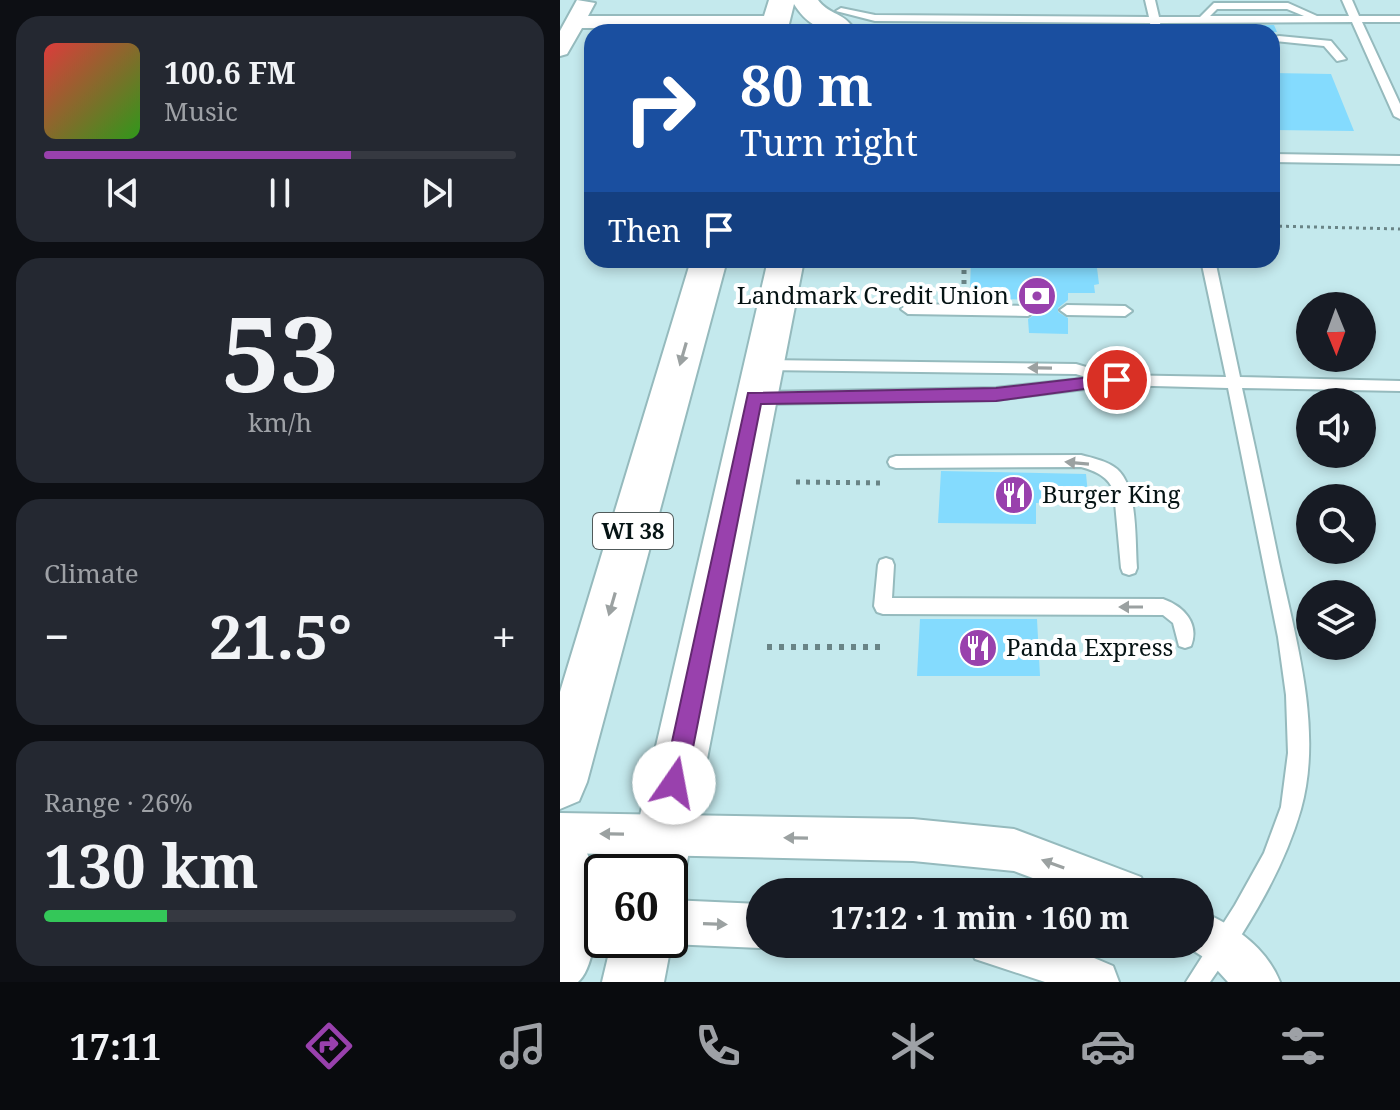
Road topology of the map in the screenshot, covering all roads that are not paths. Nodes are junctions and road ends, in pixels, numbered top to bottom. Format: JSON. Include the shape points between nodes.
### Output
{"nodes":[{"id":1,"x":587,"y":0,"type":"edge"},
{"id":2,"x":805,"y":0,"type":"edge"},
{"id":3,"x":1150,"y":0,"type":"edge"},
{"id":4,"x":1347,"y":0,"type":"edge"},
{"id":5,"x":839,"y":17,"type":"edge"},
{"id":6,"x":777,"y":18,"type":"edge"},
{"id":7,"x":1154,"y":18,"type":"junction"},
{"id":8,"x":1356,"y":18,"type":"junction"},
{"id":9,"x":1400,"y":19,"type":"edge"},
{"id":10,"x":575,"y":22,"type":"junction"},
{"id":11,"x":953,"y":24,"type":"edge"},
{"id":12,"x":973,"y":24,"type":"edge"},
{"id":13,"x":1155,"y":24,"type":"edge"},
{"id":14,"x":1280,"y":39,"type":"edge"},
{"id":15,"x":560,"y":50,"type":"edge"},
{"id":16,"x":1341,"y":59,"type":"dead end"},
{"id":17,"x":1400,"y":116,"type":"edge"},
{"id":18,"x":1280,"y":158,"type":"edge"},
{"id":19,"x":1400,"y":160,"type":"edge"},
{"id":20,"x":707,"y":268,"type":"edge"},
{"id":21,"x":784,"y":268,"type":"edge"},
{"id":22,"x":1210,"y":268,"type":"edge"},
{"id":23,"x":908,"y":309,"type":"dead end"},
{"id":24,"x":1067,"y":310,"type":"dead end"},
{"id":25,"x":1028,"y":311,"type":"dead end"},
{"id":26,"x":1125,"y":311,"type":"dead end"},
{"id":27,"x":1117,"y":380,"type":"junction"},
{"id":28,"x":758,"y":381,"type":"junction"},
{"id":29,"x":1234,"y":381,"type":"junction"},
{"id":30,"x":1400,"y":386,"type":"edge"},
{"id":31,"x":896,"y":462,"type":"dead end"},
{"id":32,"x":886,"y":565,"type":"dead end"},
{"id":33,"x":1129,"y":568,"type":"dead end"},
{"id":34,"x":1185,"y":640,"type":"dead end"},
{"id":35,"x":560,"y":782,"type":"edge"},
{"id":36,"x":560,"y":833,"type":"edge"},
{"id":37,"x":660,"y":854,"type":"edge"},
{"id":38,"x":560,"y":858,"type":"edge"},
{"id":39,"x":1089,"y":878,"type":"edge"},
{"id":40,"x":688,"y":923,"type":"edge"},
{"id":41,"x":746,"y":925,"type":"edge"},
{"id":42,"x":572,"y":930,"type":"edge"},
{"id":43,"x":1214,"y":935,"type":"edge"},
{"id":44,"x":1214,"y":942,"type":"edge"},
{"id":45,"x":638,"y":958,"type":"edge"},
{"id":46,"x":1042,"y":958,"type":"edge"},
{"id":47,"x":1205,"y":958,"type":"edge"},
{"id":48,"x":633,"y":982,"type":"edge"},
{"id":49,"x":1097,"y":982,"type":"edge"},
{"id":50,"x":1197,"y":982,"type":"edge"},
{"id":51,"x":1258,"y":982,"type":"edge"}],
"edges":[{"from":1,"to":10,"type":"street"},
{"from":2,"to":5,"type":"main road","via":[[814,14]]},
{"from":3,"to":7,"type":"lane"},
{"from":4,"to":8,"type":"lane"},
{"from":5,"to":11,"type":"lane"},
{"from":6,"to":10,"type":"street"},
{"from":7,"to":8,"type":"lane"},
{"from":7,"to":12,"type":"lane"},
{"from":7,"to":13,"type":"lane"},
{"from":8,"to":9,"type":"lane"},
{"from":8,"to":17,"type":"lane"},
{"from":10,"to":15,"type":"street"},
{"from":14,"to":16,"type":"lane","via":[[1327,43]]},
{"from":18,"to":19,"type":"lane"},
{"from":20,"to":35,"type":"main road","number":"WI 38","one_way":true},
{"from":21,"to":28,"type":"main road"},
{"from":22,"to":29,"type":"lane"},
{"from":23,"to":25,"type":"lane"},
{"from":24,"to":26,"type":"lane"},
{"from":27,"to":28,"type":"lane","via":[[996,394]]},
{"from":27,"to":28,"type":"lane","one_way":true,"via":[[1076,369]]},
{"from":27,"to":29,"type":"lane"},
{"from":28,"to":37,"type":"main road"},
{"from":29,"to":30,"type":"lane"},
{"from":29,"to":43,"type":"lane","via":[[1297,711],[1296,783],[1277,846]]},
{"from":33,"to":31,"type":"lane","one_way":true,"via":[[1119,484],[1109,471],[1081,461]]},
{"from":34,"to":32,"type":"lane","one_way":true,"via":[[1183,618],[1163,607],[883,606]]},
{"from":37,"to":36,"type":"street","one_way":true},
{"from":39,"to":37,"type":"street","one_way":true,"via":[[1014,850],[913,840]]},
{"from":38,"to":42,"type":"main road","via":[[567,870]]},
{"from":40,"to":41,"type":"street","one_way":true},
{"from":44,"to":51,"type":"street"},
{"from":45,"to":48,"type":"main road"},
{"from":46,"to":49,"type":"street"},
{"from":47,"to":50,"type":"lane"}]}
